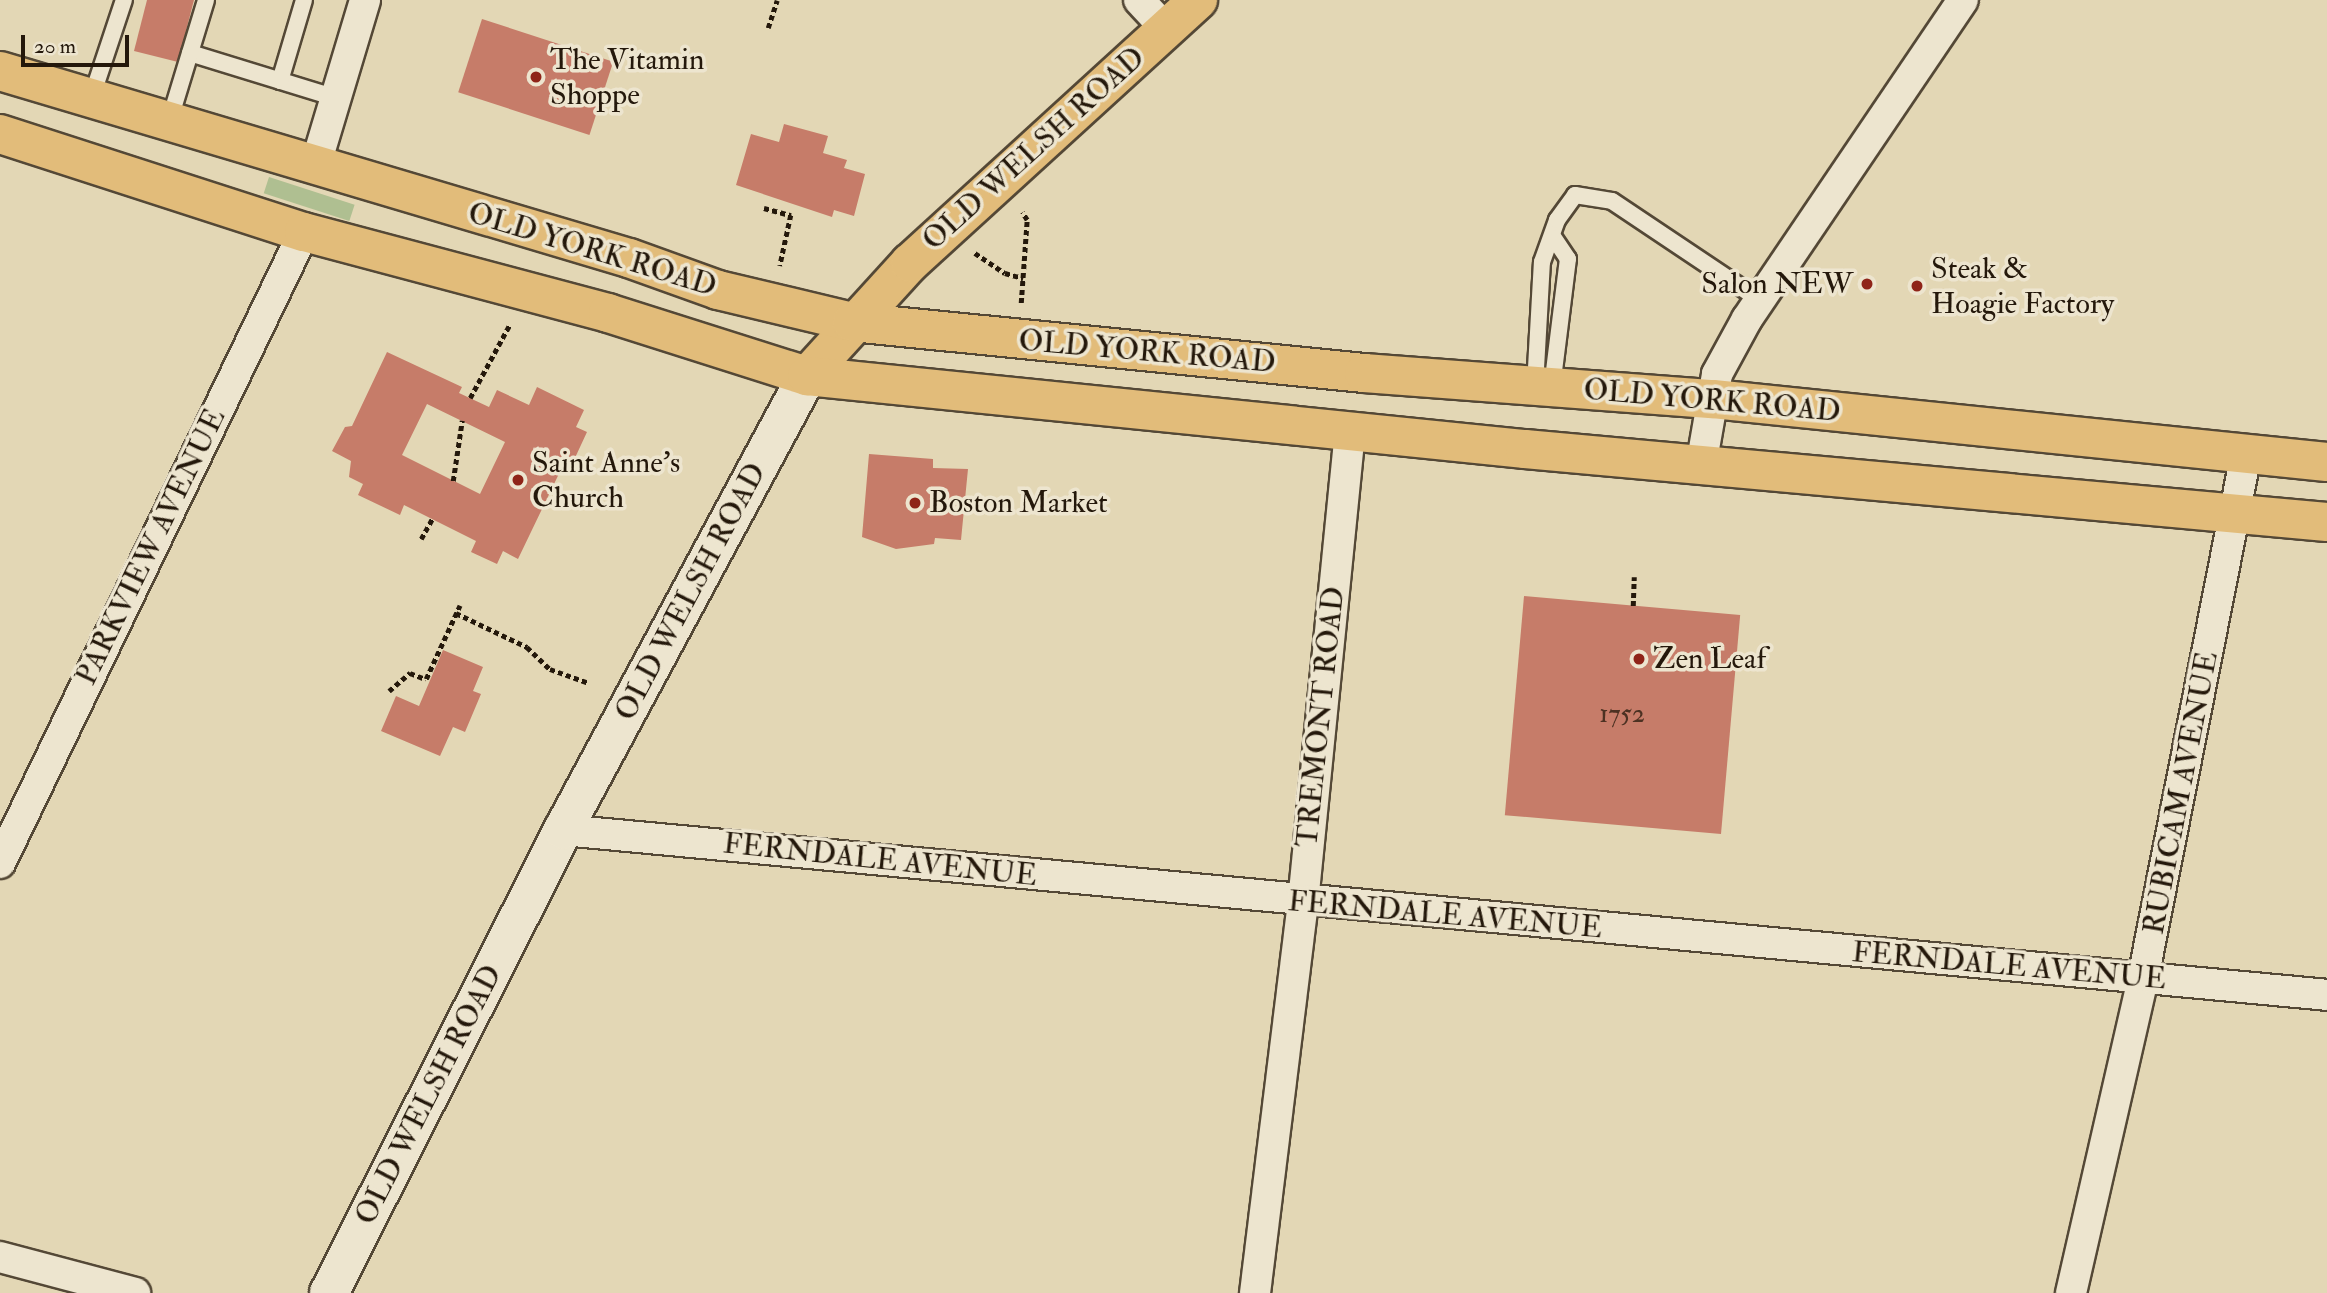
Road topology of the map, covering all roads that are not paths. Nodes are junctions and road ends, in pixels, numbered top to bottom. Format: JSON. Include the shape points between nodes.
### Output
{"nodes":[{"id":1,"x":124,"y":0,"type":"edge"},
{"id":2,"x":206,"y":0,"type":"edge"},
{"id":3,"x":304,"y":0,"type":"edge"},
{"id":4,"x":365,"y":0,"type":"edge"},
{"id":5,"x":1139,"y":0,"type":"edge"},
{"id":6,"x":1198,"y":0,"type":"edge"},
{"id":7,"x":1962,"y":0,"type":"edge"},
{"id":8,"x":1166,"y":29,"type":"junction"},
{"id":9,"x":190,"y":53,"type":"junction"},
{"id":10,"x":0,"y":71,"type":"edge"},
{"id":11,"x":279,"y":80,"type":"junction"},
{"id":12,"x":336,"y":98,"type":"junction"},
{"id":13,"x":91,"y":99,"type":"junction"},
{"id":14,"x":169,"y":122,"type":"junction"},
{"id":15,"x":0,"y":134,"type":"edge"},
{"id":16,"x":315,"y":167,"type":"junction"},
{"id":17,"x":304,"y":232,"type":"junction"},
{"id":18,"x":1554,"y":238,"type":"junction"},
{"id":19,"x":1760,"y":300,"type":"junction"},
{"id":20,"x":852,"y":322,"type":"junction"},
{"id":21,"x":807,"y":376,"type":"junction"},
{"id":22,"x":1543,"y":386,"type":"junction"},
{"id":23,"x":1713,"y":399,"type":"junction"},
{"id":24,"x":1350,"y":432,"type":"junction"},
{"id":25,"x":2246,"y":455,"type":"junction"},
{"id":26,"x":2327,"y":462,"type":"edge"},
{"id":27,"x":1701,"y":466,"type":"junction"},
{"id":28,"x":2236,"y":516,"type":"junction"},
{"id":29,"x":2327,"y":522,"type":"edge"},
{"id":30,"x":563,"y":830,"type":"junction"},
{"id":31,"x":0,"y":863,"type":"edge"},
{"id":32,"x":1303,"y":902,"type":"junction"},
{"id":33,"x":2143,"y":978,"type":"junction"},
{"id":34,"x":2327,"y":995,"type":"edge"},
{"id":35,"x":0,"y":1257,"type":"edge"},
{"id":36,"x":135,"y":1293,"type":"edge"},
{"id":37,"x":328,"y":1293,"type":"edge"},
{"id":38,"x":1255,"y":1293,"type":"edge"},
{"id":39,"x":2071,"y":1293,"type":"edge"}],
"edges":[{"from":1,"to":13,"type":"lane"},
{"from":2,"to":9,"type":"lane"},
{"from":3,"to":11,"type":"lane"},
{"from":4,"to":12,"type":"street"},
{"from":5,"to":8,"type":"street"},
{"from":6,"to":8,"type":"main road","name":"OLD WELSH ROAD"},
{"from":7,"to":19,"type":"street"},
{"from":8,"to":20,"type":"main road","name":"OLD WELSH ROAD","via":[[910,263]]},
{"from":9,"to":11,"type":"lane"},
{"from":9,"to":14,"type":"lane"},
{"from":10,"to":13,"type":"main road","name":"OLD YORK ROAD"},
{"from":11,"to":12,"type":"lane"},
{"from":12,"to":16,"type":"street"},
{"from":13,"to":14,"type":"main road","name":"OLD YORK ROAD"},
{"from":14,"to":16,"type":"main road","name":"OLD YORK ROAD"},
{"from":15,"to":17,"type":"main road","name":"OLD YORK ROAD"},
{"from":16,"to":20,"type":"main road","name":"OLD YORK ROAD","via":[[629,258],[718,290]]},
{"from":17,"to":21,"type":"main road","name":"OLD YORK ROAD","via":[[608,313]]},
{"from":17,"to":31,"type":"street","name":"PARKVIEW AVENUE"},
{"from":18,"to":19,"type":"lane","via":[[1557,220],[1575,195],[1612,201]]},
{"from":18,"to":22,"type":"lane","via":[[1542,262]]},
{"from":18,"to":22,"type":"lane","via":[[1568,259]]},
{"from":19,"to":23,"type":"street","via":[[1717,374]]},
{"from":20,"to":21,"type":"main road","name":"OLD WELSH ROAD"},
{"from":20,"to":22,"type":"main road","name":"OLD YORK ROAD"},
{"from":21,"to":24,"type":"main road","name":"OLD YORK ROAD"},
{"from":21,"to":30,"type":"main road","name":"OLD WELSH ROAD"},
{"from":22,"to":23,"type":"main road","name":"OLD YORK ROAD"},
{"from":23,"to":25,"type":"main road","name":"OLD YORK ROAD"},
{"from":23,"to":27,"type":"street"},
{"from":24,"to":27,"type":"main road","name":"OLD YORK ROAD"},
{"from":24,"to":32,"type":"street","name":"TREMONT ROAD"},
{"from":25,"to":26,"type":"main road","name":"OLD YORK ROAD"},
{"from":25,"to":28,"type":"street","name":"RUBICAM AVENUE"},
{"from":27,"to":28,"type":"main road","name":"OLD YORK ROAD"},
{"from":28,"to":29,"type":"main road","name":"OLD YORK ROAD"},
{"from":28,"to":33,"type":"street","name":"RUBICAM AVENUE"},
{"from":30,"to":32,"type":"street","name":"FERNDALE AVENUE"},
{"from":30,"to":37,"type":"main road","name":"OLD WELSH ROAD"},
{"from":32,"to":33,"type":"street","name":"FERNDALE AVENUE"},
{"from":32,"to":38,"type":"street","name":"TREMONT ROAD"},
{"from":33,"to":34,"type":"street","name":"FERNDALE AVENUE"},
{"from":33,"to":39,"type":"street","name":"RUBICAM AVENUE"},
{"from":35,"to":36,"type":"street"}]}
